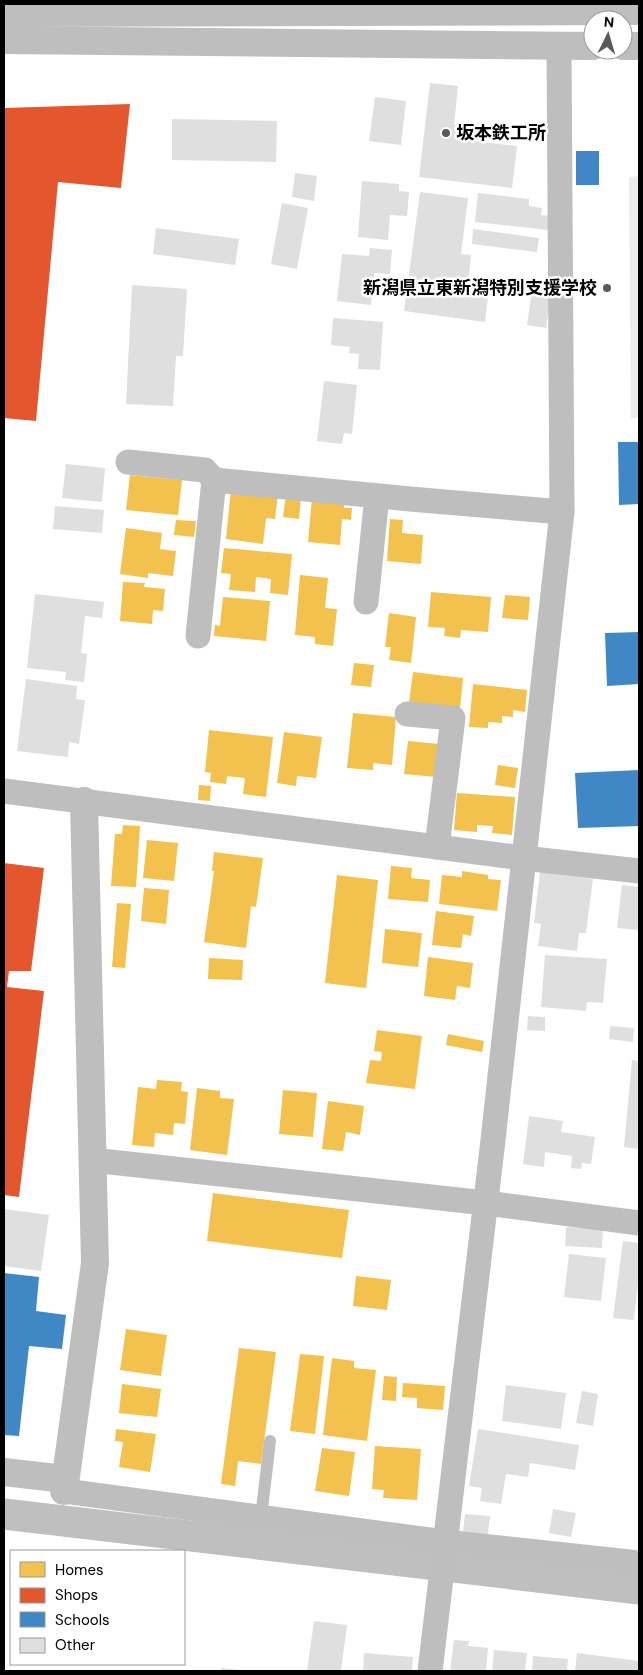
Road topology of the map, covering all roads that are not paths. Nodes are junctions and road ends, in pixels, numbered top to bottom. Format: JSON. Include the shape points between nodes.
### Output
{"nodes":[{"id":1,"x":639,"y":11,"type":"edge"},
{"id":2,"x":4,"y":13,"type":"edge"},
{"id":3,"x":4,"y":40,"type":"edge"},
{"id":4,"x":559,"y":46,"type":"junction"},
{"id":5,"x":583,"y":46,"type":"edge"},
{"id":6,"x":128,"y":462,"type":"dead end"},
{"id":7,"x":214,"y":480,"type":"junction"},
{"id":8,"x":377,"y":496,"type":"junction"},
{"id":9,"x":562,"y":512,"type":"junction"},
{"id":10,"x":366,"y":602,"type":"dead end"},
{"id":11,"x":198,"y":636,"type":"dead end"},
{"id":12,"x":407,"y":714,"type":"dead end"},
{"id":13,"x":4,"y":791,"type":"edge"},
{"id":14,"x":84,"y":801,"type":"junction"},
{"id":15,"x":437,"y":847,"type":"junction"},
{"id":16,"x":523,"y":858,"type":"junction"},
{"id":17,"x":639,"y":871,"type":"edge"},
{"id":18,"x":92,"y":1160,"type":"junction"},
{"id":19,"x":486,"y":1203,"type":"junction"},
{"id":20,"x":639,"y":1223,"type":"edge"},
{"id":21,"x":270,"y":1441,"type":"dead end"},
{"id":22,"x":4,"y":1472,"type":"edge"},
{"id":23,"x":64,"y":1485,"type":"junction"},
{"id":24,"x":261,"y":1517,"type":"junction"},
{"id":25,"x":445,"y":1542,"type":"junction"},
{"id":26,"x":639,"y":1563,"type":"edge"},
{"id":27,"x":430,"y":1671,"type":"edge"}],
"edges":[{"from":1,"to":2,"type":"street"},
{"from":3,"to":4,"type":"street"},
{"from":4,"to":5,"type":"street"},
{"from":4,"to":9,"type":"street"},
{"from":6,"to":7,"type":"street","via":[[204,470]]},
{"from":7,"to":8,"type":"street"},
{"from":7,"to":11,"type":"street"},
{"from":8,"to":9,"type":"street"},
{"from":8,"to":10,"type":"street"},
{"from":9,"to":16,"type":"street"},
{"from":12,"to":15,"type":"street","via":[[452,718]]},
{"from":13,"to":14,"type":"street"},
{"from":14,"to":15,"type":"street"},
{"from":14,"to":18,"type":"street"},
{"from":15,"to":16,"type":"street"},
{"from":16,"to":17,"type":"street"},
{"from":16,"to":19,"type":"street"},
{"from":18,"to":19,"type":"street"},
{"from":18,"to":23,"type":"street","via":[[95,1263]]},
{"from":19,"to":20,"type":"street"},
{"from":19,"to":25,"type":"street"},
{"from":21,"to":24,"type":"lane"},
{"from":22,"to":23,"type":"street"},
{"from":23,"to":24,"type":"street"},
{"from":24,"to":25,"type":"street"},
{"from":25,"to":26,"type":"street"},
{"from":25,"to":27,"type":"street"}]}
